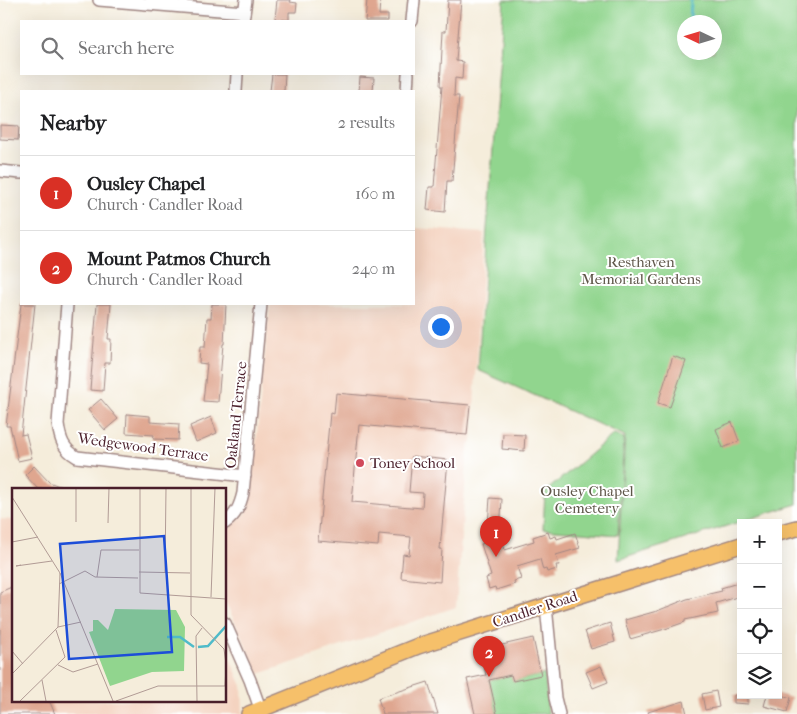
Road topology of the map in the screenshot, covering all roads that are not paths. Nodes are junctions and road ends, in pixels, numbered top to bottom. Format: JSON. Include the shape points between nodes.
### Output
{"nodes":[{"id":1,"x":99,"y":0,"type":"edge"},
{"id":2,"x":246,"y":0,"type":"edge"},
{"id":3,"x":414,"y":0,"type":"edge"},
{"id":4,"x":244,"y":17,"type":"edge"},
{"id":5,"x":412,"y":20,"type":"edge"},
{"id":6,"x":237,"y":75,"type":"edge"},
{"id":7,"x":408,"y":75,"type":"edge"},
{"id":8,"x":236,"y":90,"type":"edge"},
{"id":9,"x":406,"y":90,"type":"edge"},
{"id":10,"x":0,"y":171,"type":"edge"},
{"id":11,"x":20,"y":174,"type":"edge"},
{"id":12,"x":67,"y":305,"type":"edge"},
{"id":13,"x":261,"y":305,"type":"edge"},
{"id":14,"x":245,"y":476,"type":"junction"},
{"id":15,"x":226,"y":522,"type":"edge"},
{"id":16,"x":797,"y":528,"type":"edge"},
{"id":17,"x":782,"y":532,"type":"edge"},
{"id":18,"x":737,"y":546,"type":"edge"},
{"id":19,"x":546,"y":606,"type":"junction"},
{"id":20,"x":226,"y":625,"type":"edge"},
{"id":21,"x":257,"y":713,"type":"edge"},
{"id":22,"x":559,"y":714,"type":"edge"}],
"edges":[{"from":1,"to":4,"type":"street"},
{"from":2,"to":4,"type":"street"},
{"from":3,"to":5,"type":"street"},
{"from":6,"to":8,"type":"street"},
{"from":7,"to":9,"type":"street"},
{"from":10,"to":11,"type":"street"},
{"from":12,"to":14,"type":"street","name":"Wedgewood Terrace","via":[[58,424],[60,440],[68,452],[77,456]]},
{"from":13,"to":14,"type":"street","name":"Oakland Terrace"},
{"from":14,"to":15,"type":"street","name":"Oakland Terrace","via":[[239,508]]},
{"from":16,"to":17,"type":"main road"},
{"from":18,"to":19,"type":"main road","name":"Candler Road"},
{"from":19,"to":21,"type":"main road","name":"Candler Road","via":[[418,646]]},
{"from":19,"to":22,"type":"street"},
{"from":20,"to":21,"type":"street","via":[[250,680]]}]}
